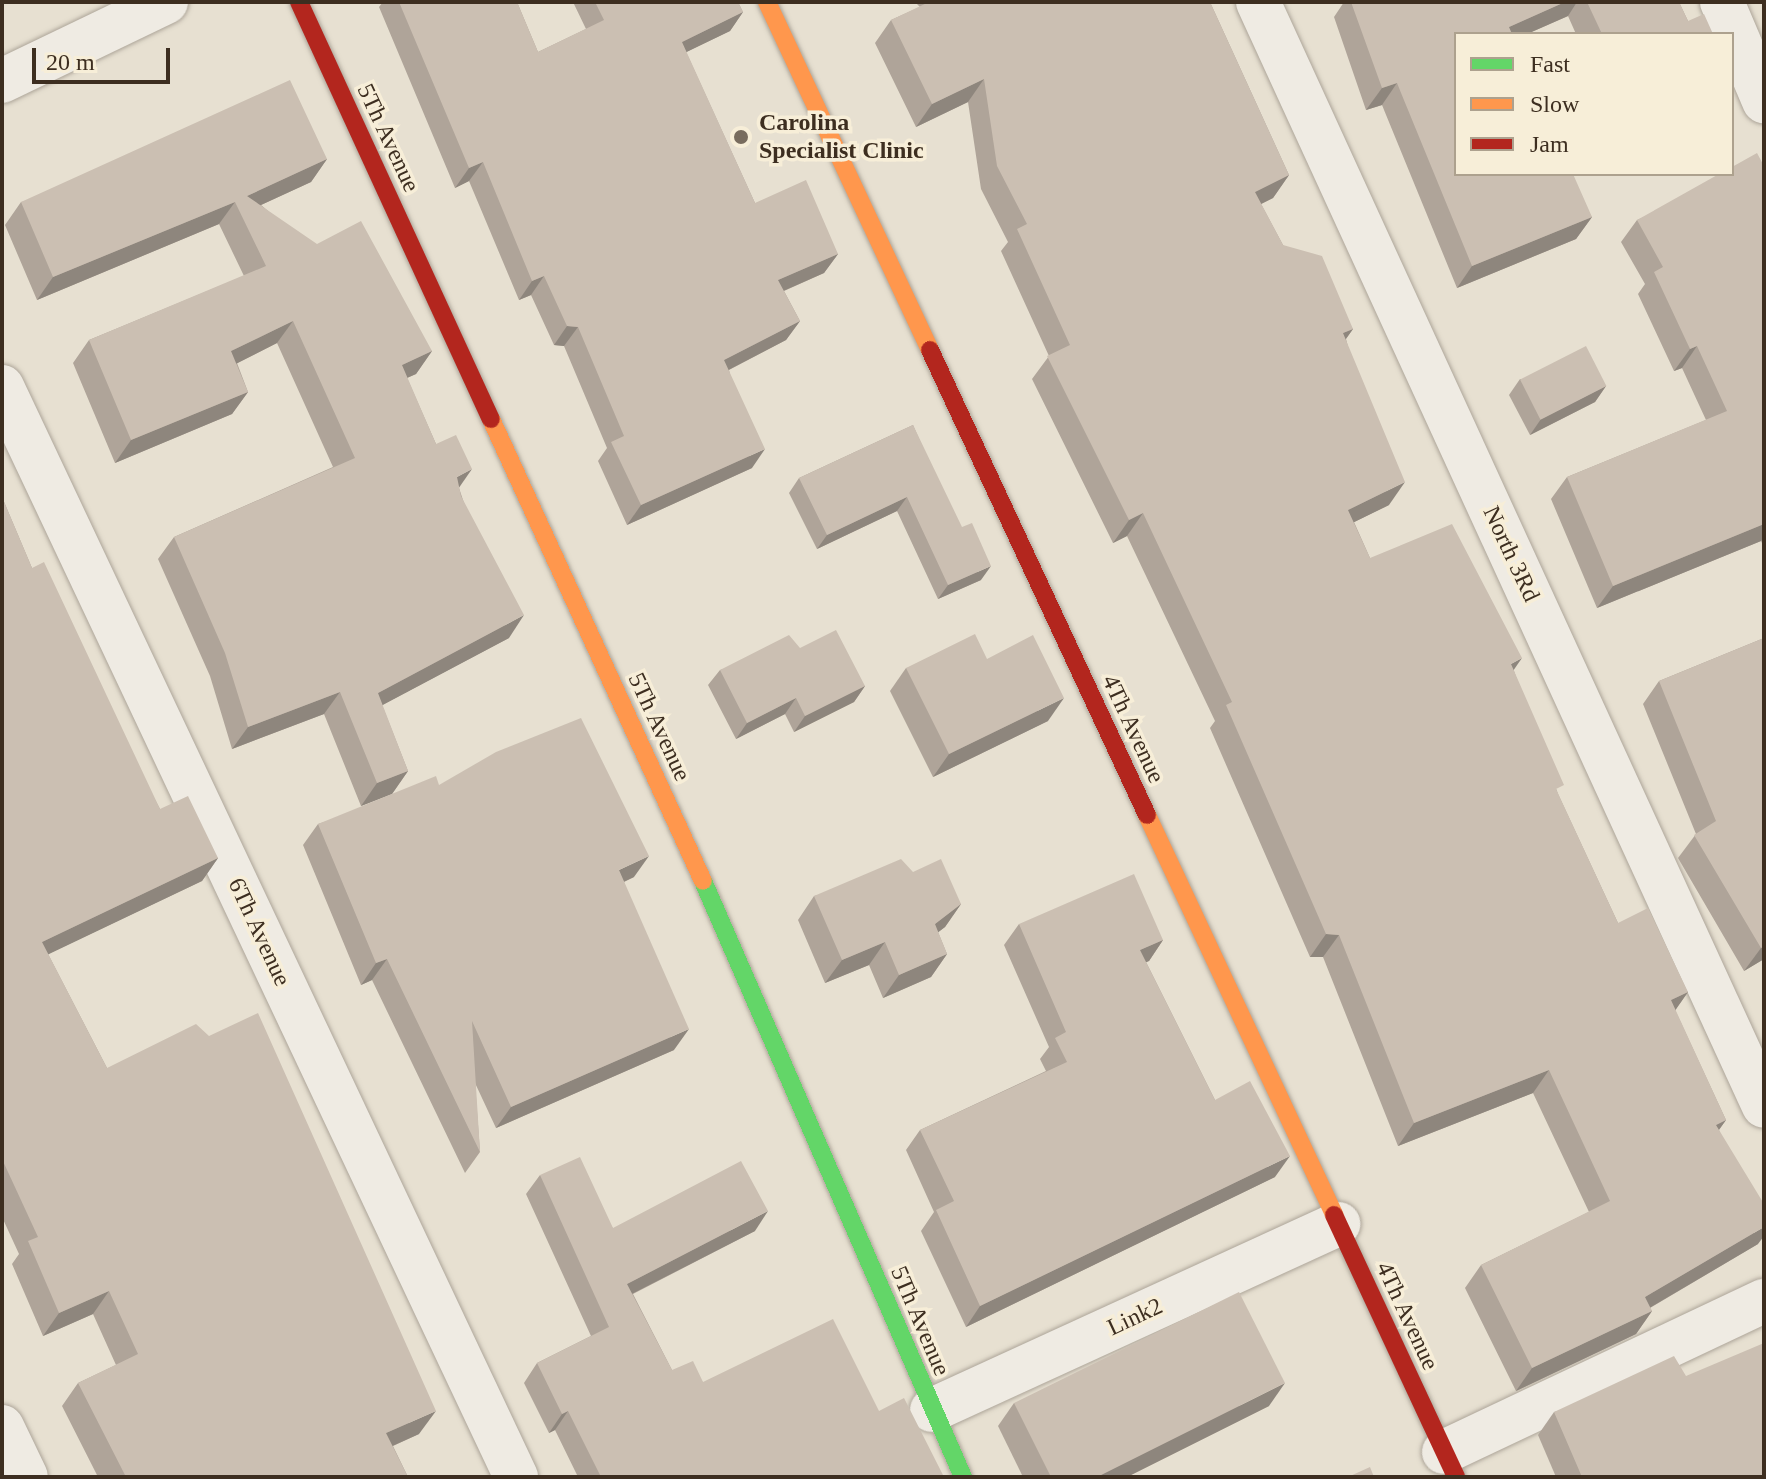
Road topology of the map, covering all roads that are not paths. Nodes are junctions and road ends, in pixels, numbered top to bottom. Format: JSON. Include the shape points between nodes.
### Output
{"nodes":[{"id":1,"x":166,"y":2,"type":"edge"},
{"id":2,"x":299,"y":2,"type":"edge"},
{"id":3,"x":767,"y":2,"type":"edge"},
{"id":4,"x":1258,"y":2,"type":"edge"},
{"id":5,"x":1722,"y":2,"type":"edge"},
{"id":6,"x":2,"y":81,"type":"edge"},
{"id":7,"x":1764,"y":101,"type":"edge"},
{"id":8,"x":2,"y":387,"type":"edge"},
{"id":9,"x":1764,"y":1106,"type":"edge"},
{"id":10,"x":1338,"y":1224,"type":"junction"},
{"id":11,"x":1764,"y":1301,"type":"edge"},
{"id":12,"x":932,"y":1410,"type":"junction"},
{"id":13,"x":2,"y":1427,"type":"edge"},
{"id":14,"x":1450,"y":1464,"type":"edge"},
{"id":15,"x":26,"y":1477,"type":"edge"},
{"id":16,"x":516,"y":1477,"type":"edge"},
{"id":17,"x":963,"y":1477,"type":"edge"}],
"edges":[{"from":1,"to":6,"type":"street"},
{"from":2,"to":12,"type":"street","name":"5Th Avenue","via":[[696,864]]},
{"from":3,"to":10,"type":"street","name":"4Th Avenue"},
{"from":4,"to":9,"type":"street","name":"North 3Rd"},
{"from":5,"to":7,"type":"street"},
{"from":8,"to":16,"type":"street","name":"6Th Avenue"},
{"from":10,"to":12,"type":"street","name":"Link2"},
{"from":10,"to":14,"type":"street","name":"4Th Avenue"},
{"from":11,"to":14,"type":"street"},
{"from":12,"to":17,"type":"street","name":"5Th Avenue"},
{"from":13,"to":15,"type":"street"}]}
